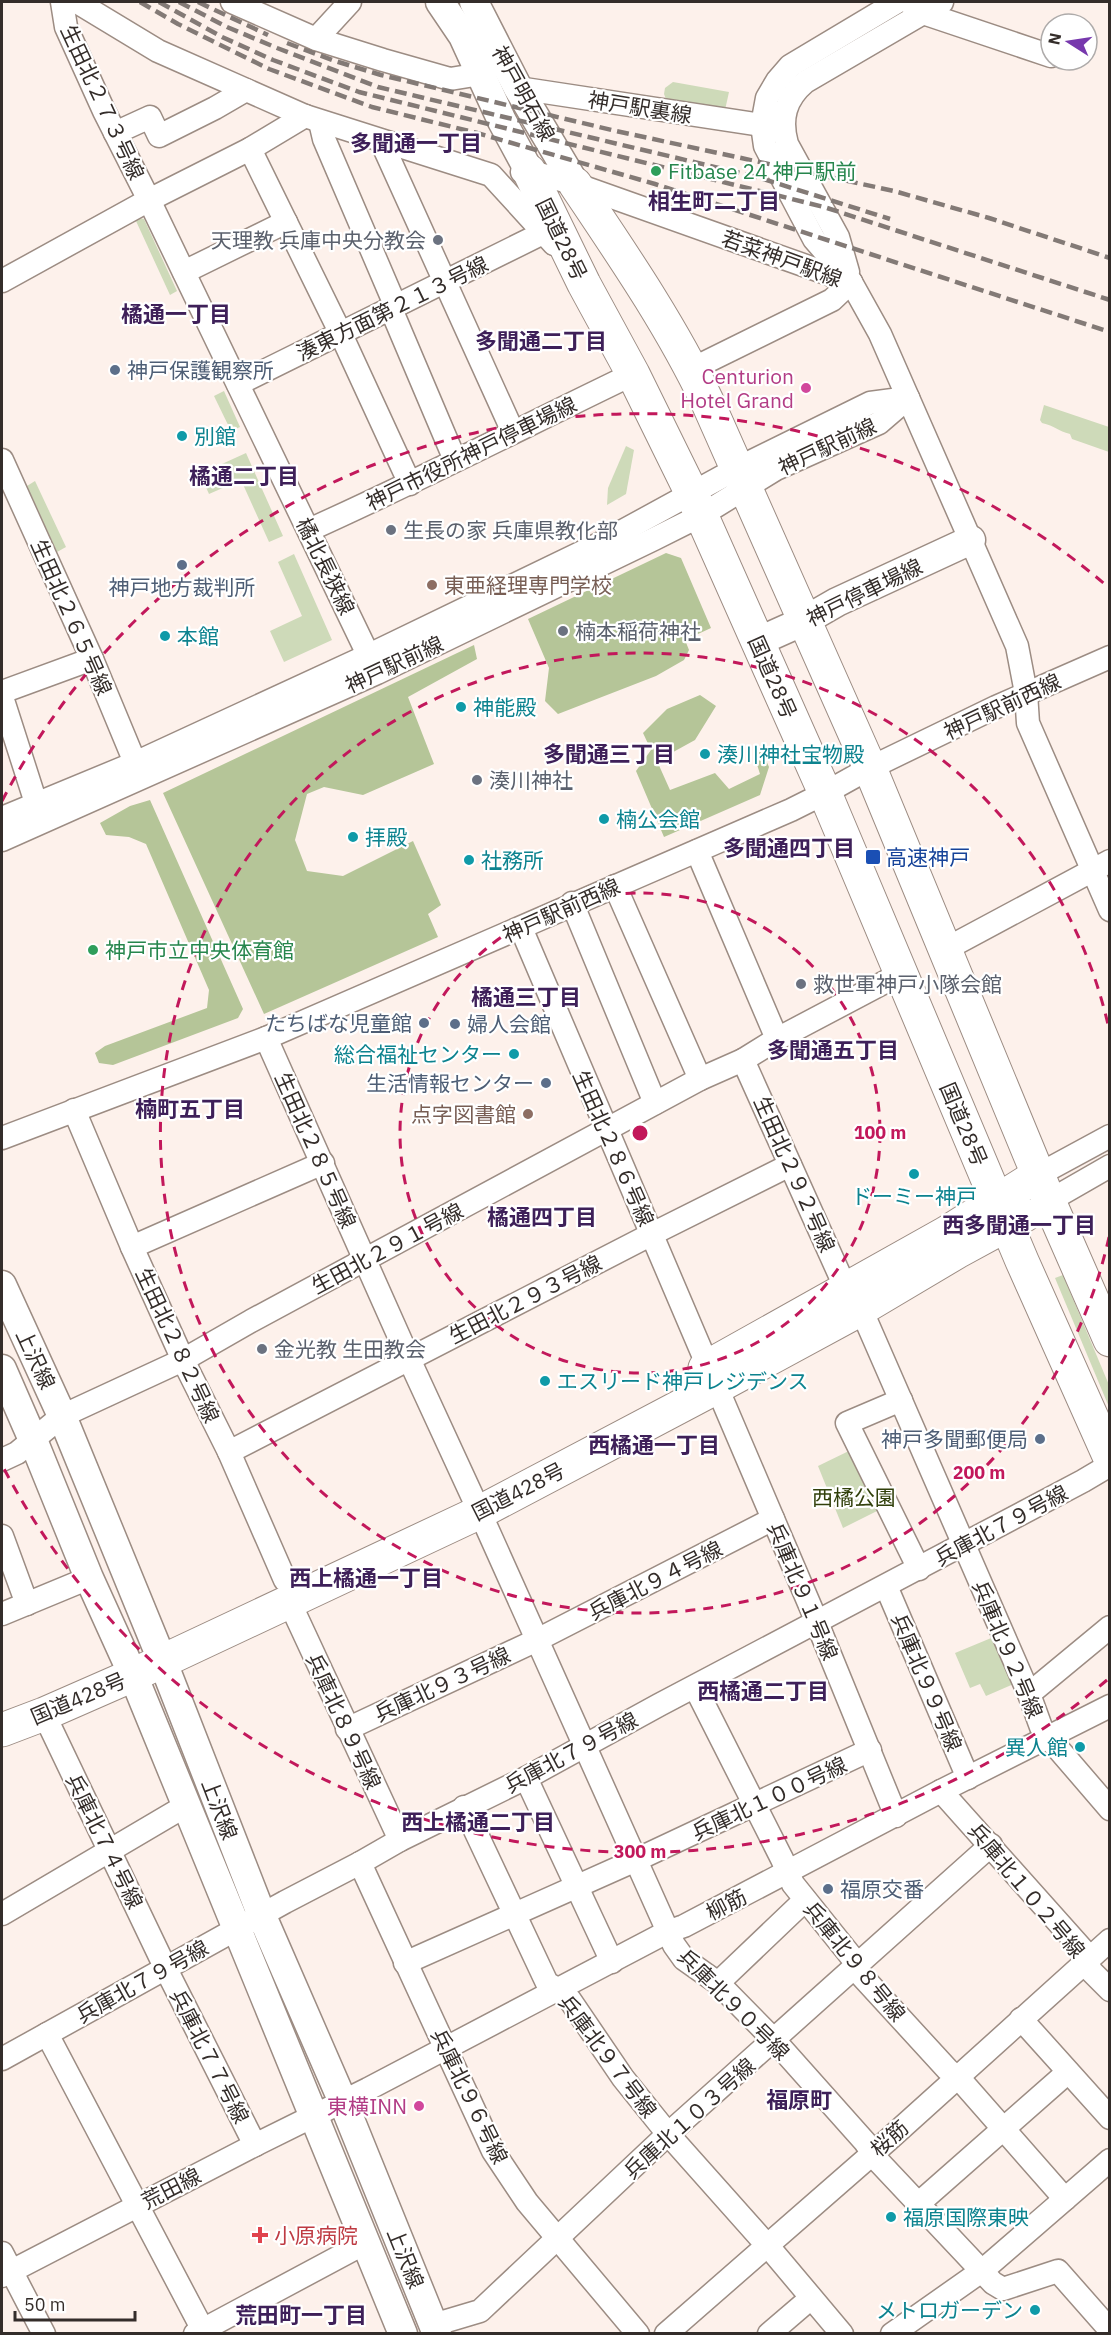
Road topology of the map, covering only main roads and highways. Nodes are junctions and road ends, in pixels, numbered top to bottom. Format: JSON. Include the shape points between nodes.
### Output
{"nodes":[{"id":1,"x":440,"y":2,"type":"edge"},
{"id":2,"x":474,"y":2,"type":"edge"},
{"id":3,"x":529,"y":171,"type":"joint"},
{"id":4,"x":575,"y":184,"type":"joint"},
{"id":5,"x":971,"y":540,"type":"road end"},
{"id":6,"x":804,"y":621,"type":"junction"},
{"id":7,"x":757,"y":642,"type":"junction"},
{"id":8,"x":1043,"y":1188,"type":"junction"},
{"id":9,"x":1002,"y":1213,"type":"junction"},
{"id":10,"x":2,"y":1285,"type":"edge"},
{"id":11,"x":1110,"y":1340,"type":"edge"},
{"id":12,"x":2,"y":1369,"type":"edge"},
{"id":13,"x":1110,"y":1458,"type":"edge"},
{"id":14,"x":158,"y":1652,"type":"junction"},
{"id":15,"x":129,"y":1666,"type":"junction"},
{"id":16,"x":2,"y":1706,"type":"edge"},
{"id":17,"x":2,"y":1730,"type":"edge"},
{"id":18,"x":435,"y":2329,"type":"edge"},
{"id":19,"x":403,"y":2334,"type":"edge"}],
"edges":[{"from":1,"to":3,"type":"main road","name":"神戸明石線","via":[[463,36]]},
{"from":2,"to":4,"type":"main road","name":"神戸明石線","via":[[518,88]]},
{"from":3,"to":7,"type":"highway","name":"国道28号","via":[[633,374]]},
{"from":4,"to":6,"type":"highway","name":"国道28号","via":[[692,369]]},
{"from":5,"to":6,"type":"main road","name":"神戸停車場線"},
{"from":6,"to":7,"type":"main road","name":"神戸停車場線"},
{"from":6,"to":8,"type":"highway","name":"国道28号","via":[[870,768]]},
{"from":7,"to":9,"type":"highway","name":"国道28号"},
{"from":8,"to":9,"type":"highway","name":"国道428号"},
{"from":8,"to":11,"type":"highway","name":"国道28号"},
{"from":9,"to":13,"type":"highway","name":"国道28号"},
{"from":9,"to":14,"type":"highway","name":"国道428号","via":[[957,1252],[854,1299],[475,1502]]},
{"from":10,"to":14,"type":"main road","name":"上沢線","via":[[62,1416]]},
{"from":12,"to":15,"type":"main road","name":"上沢線","via":[[88,1578]]},
{"from":14,"to":15,"type":"highway","name":"国道428号"},
{"from":14,"to":18,"type":"main road","name":"上沢線","via":[[262,1916]]},
{"from":15,"to":16,"type":"highway","name":"国道428号","via":[[80,1677]]},
{"from":15,"to":17,"type":"highway","name":"国道428号","via":[[44,1714]]},
{"from":15,"to":19,"type":"main road","name":"上沢線"}]}
